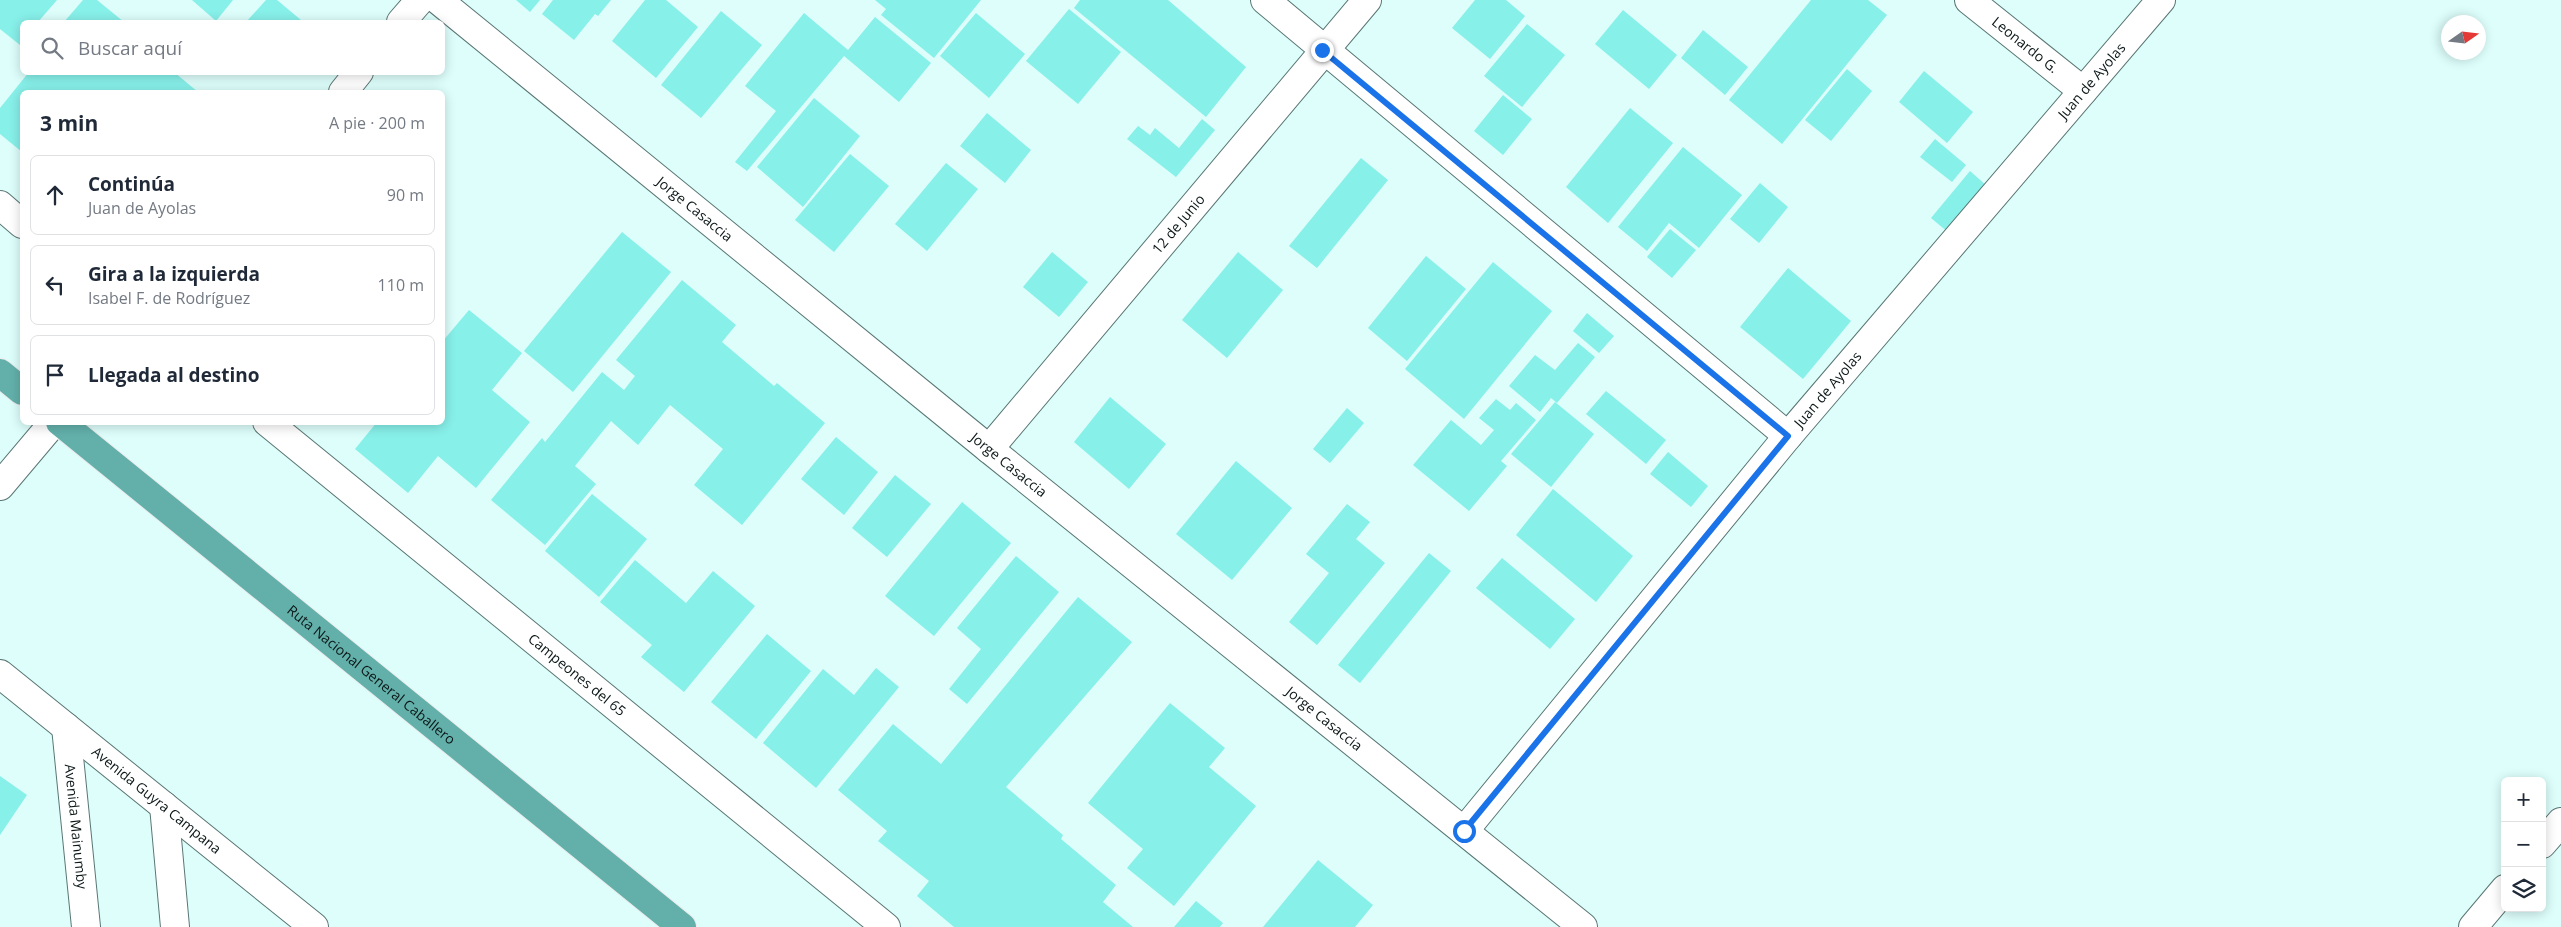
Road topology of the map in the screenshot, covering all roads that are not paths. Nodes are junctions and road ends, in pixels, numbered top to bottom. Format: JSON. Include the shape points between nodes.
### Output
{"nodes":[{"id":1,"x":420,"y":0,"type":"edge"},
{"id":2,"x":438,"y":0,"type":"edge"},
{"id":3,"x":1265,"y":0,"type":"edge"},
{"id":4,"x":1367,"y":0,"type":"edge"},
{"id":5,"x":1969,"y":0,"type":"edge"},
{"id":6,"x":2161,"y":0,"type":"edge"},
{"id":7,"x":403,"y":20,"type":"edge"},
{"id":8,"x":1322,"y":50,"type":"junction"},
{"id":9,"x":357,"y":75,"type":"edge"},
{"id":10,"x":345,"y":90,"type":"edge"},
{"id":11,"x":2083,"y":91,"type":"junction"},
{"id":12,"x":0,"y":205,"type":"edge"},
{"id":13,"x":20,"y":222,"type":"edge"},
{"id":14,"x":0,"y":373,"type":"edge"},
{"id":15,"x":20,"y":389,"type":"edge"},
{"id":16,"x":51,"y":425,"type":"edge"},
{"id":17,"x":64,"y":425,"type":"edge"},
{"id":18,"x":271,"y":425,"type":"edge"},
{"id":19,"x":1788,"y":436,"type":"junction"},
{"id":20,"x":989,"y":449,"type":"junction"},
{"id":21,"x":0,"y":486,"type":"edge"},
{"id":22,"x":0,"y":674,"type":"edge"},
{"id":23,"x":66,"y":727,"type":"junction"},
{"id":24,"x":164,"y":806,"type":"junction"},
{"id":25,"x":2561,"y":822,"type":"edge"},
{"id":26,"x":1464,"y":831,"type":"junction"},
{"id":27,"x":2546,"y":839,"type":"edge"},
{"id":28,"x":2501,"y":894,"type":"edge"},
{"id":29,"x":86,"y":927,"type":"edge"},
{"id":30,"x":175,"y":927,"type":"edge"},
{"id":31,"x":314,"y":927,"type":"edge"},
{"id":32,"x":682,"y":927,"type":"edge"},
{"id":33,"x":886,"y":927,"type":"edge"},
{"id":34,"x":1583,"y":927,"type":"edge"},
{"id":35,"x":2473,"y":927,"type":"edge"}],
"edges":[{"from":1,"to":7,"type":"street"},
{"from":2,"to":20,"type":"street","name":"Jorge Casaccia"},
{"from":3,"to":8,"type":"street"},
{"from":4,"to":8,"type":"street","name":"12 de Junio"},
{"from":5,"to":11,"type":"street","name":"Leonardo G."},
{"from":6,"to":11,"type":"street","name":"Juan de Ayolas"},
{"from":8,"to":19,"type":"street"},
{"from":8,"to":20,"type":"street","name":"12 de Junio"},
{"from":9,"to":10,"type":"street"},
{"from":11,"to":19,"type":"street","name":"Juan de Ayolas"},
{"from":12,"to":13,"type":"street"},
{"from":14,"to":15,"type":"highway"},
{"from":16,"to":21,"type":"street"},
{"from":17,"to":32,"type":"highway","name":"Ruta Nacional General Caballero"},
{"from":18,"to":33,"type":"street","name":"Campeones del 65"},
{"from":19,"to":26,"type":"street","name":"Juan de Ayolas"},
{"from":20,"to":26,"type":"street","name":"Jorge Casaccia"},
{"from":22,"to":23,"type":"street","name":"Avenida Guyra Campana"},
{"from":23,"to":24,"type":"street","name":"Avenida Guyra Campana"},
{"from":23,"to":29,"type":"street","name":"Avenida Mainumby"},
{"from":24,"to":30,"type":"street"},
{"from":24,"to":31,"type":"street","name":"Avenida Guyra Campana"},
{"from":25,"to":27,"type":"street"},
{"from":26,"to":34,"type":"street","name":"Jorge Casaccia"},
{"from":28,"to":35,"type":"street"}]}
